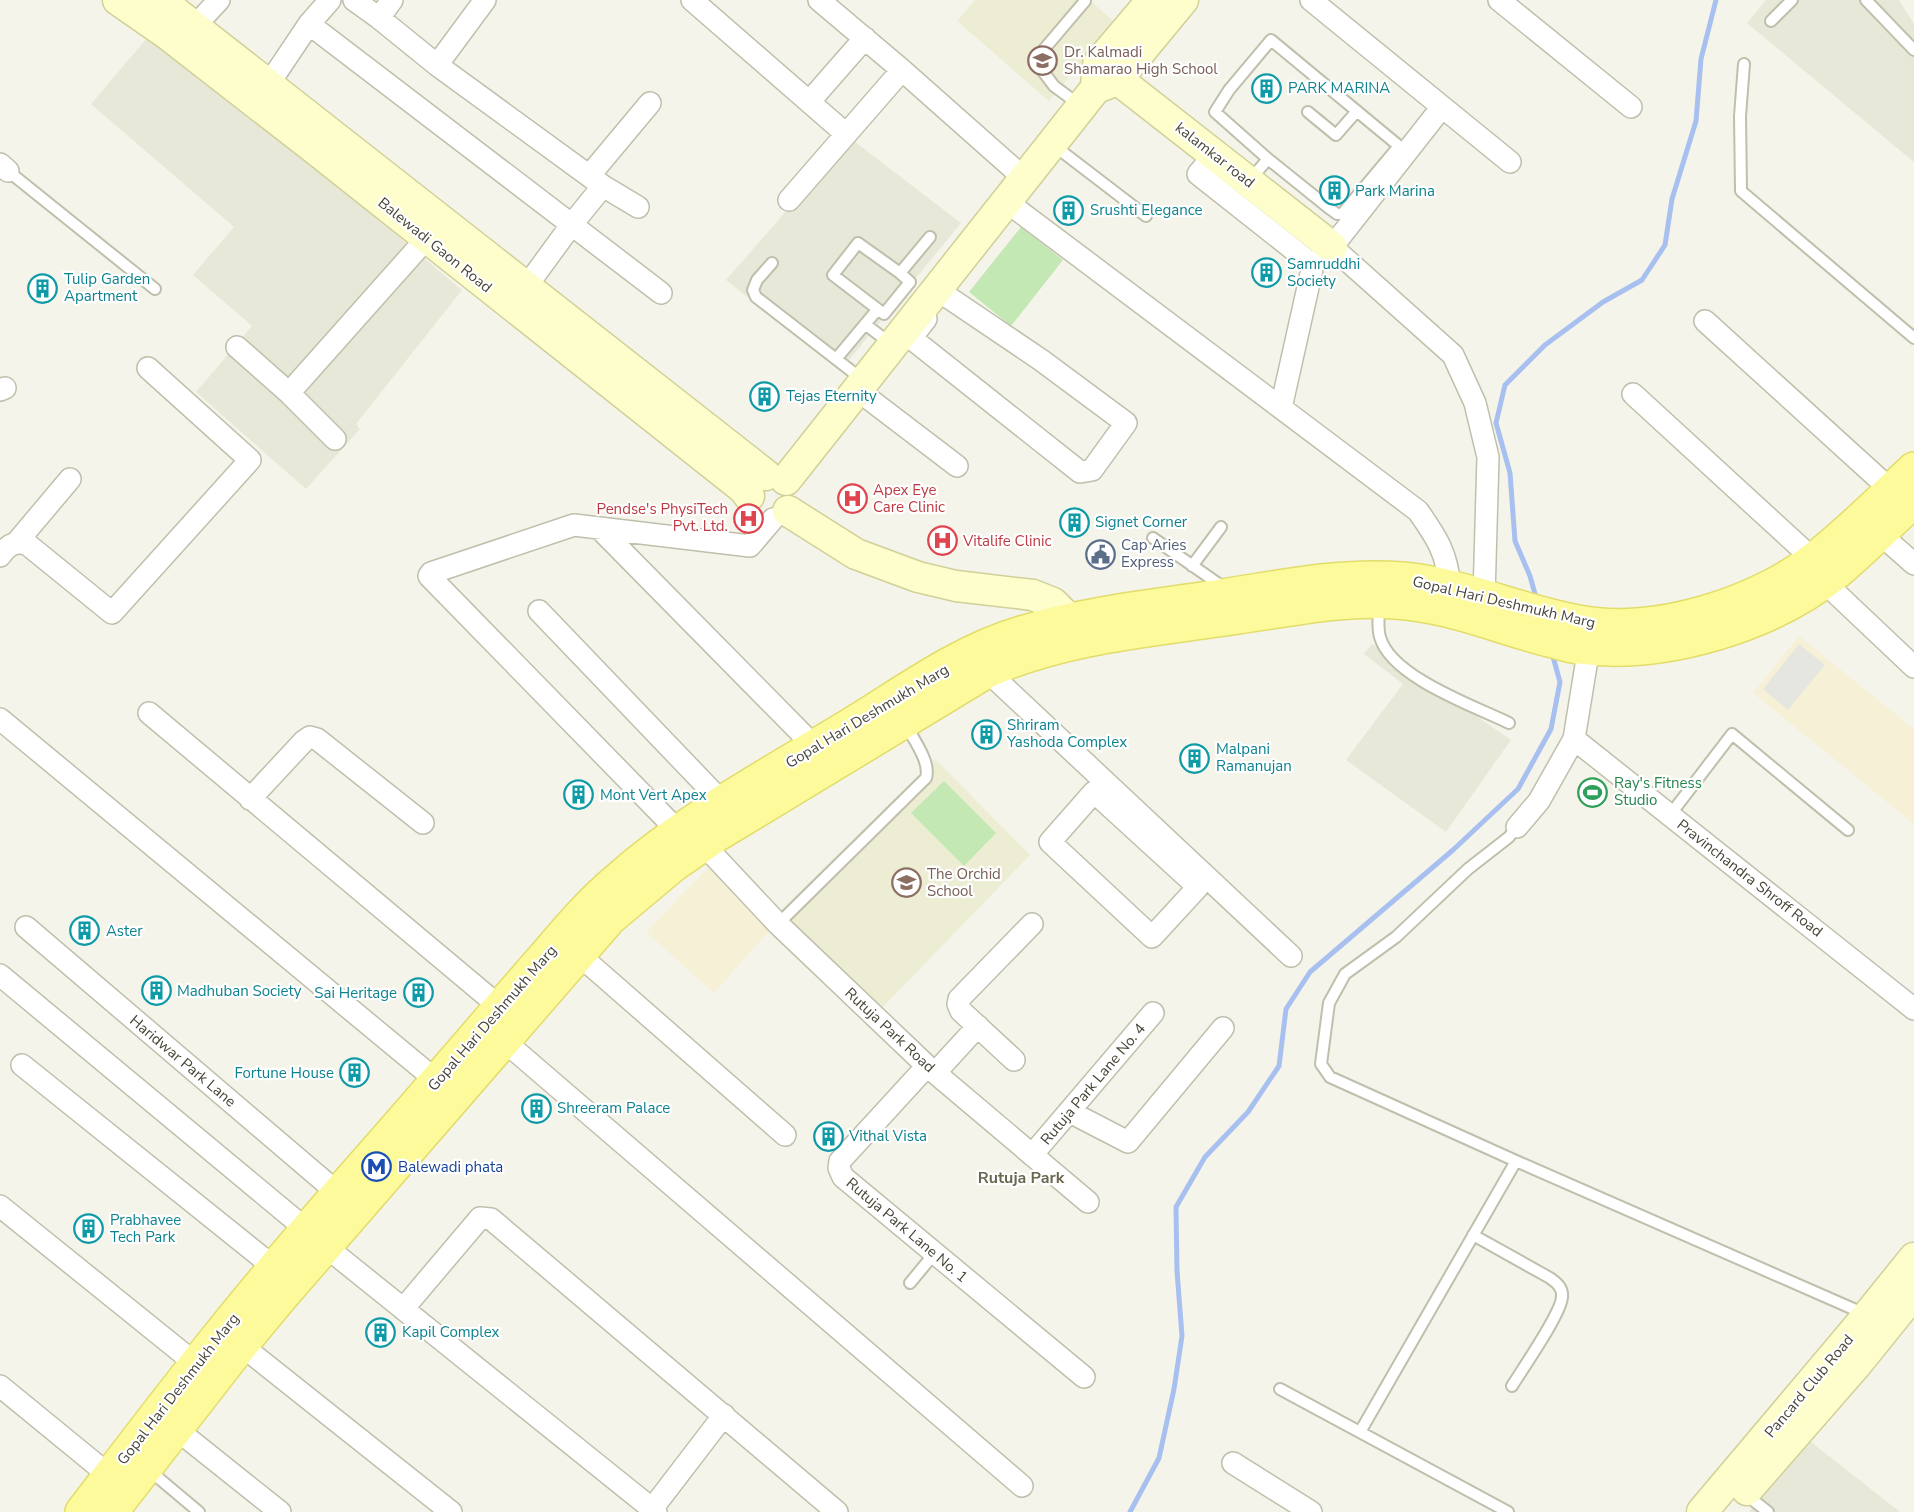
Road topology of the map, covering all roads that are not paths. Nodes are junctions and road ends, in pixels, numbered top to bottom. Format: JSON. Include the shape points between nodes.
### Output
{"nodes":[{"id":1,"x":118,"y":0,"type":"edge"},
{"id":2,"x":160,"y":0,"type":"edge"},
{"id":3,"x":219,"y":0,"type":"edge"},
{"id":4,"x":330,"y":0,"type":"edge"},
{"id":5,"x":354,"y":0,"type":"edge"},
{"id":6,"x":392,"y":0,"type":"edge"},
{"id":7,"x":485,"y":0,"type":"edge"},
{"id":8,"x":692,"y":0,"type":"edge"},
{"id":9,"x":819,"y":0,"type":"edge"},
{"id":10,"x":1152,"y":0,"type":"edge"},
{"id":11,"x":1183,"y":0,"type":"edge"},
{"id":12,"x":1311,"y":0,"type":"edge"},
{"id":13,"x":1499,"y":0,"type":"edge"},
{"id":14,"x":1792,"y":0,"type":"edge"},
{"id":15,"x":1866,"y":0,"type":"edge"},
{"id":16,"x":1085,"y":1,"type":"edge"},
{"id":17,"x":379,"y":18,"type":"junction"},
{"id":18,"x":1771,"y":21,"type":"dead end"},
{"id":19,"x":309,"y":24,"type":"junction"},
{"id":20,"x":195,"y":26,"type":"junction"},
{"id":21,"x":865,"y":38,"type":"junction"},
{"id":22,"x":1914,"y":50,"type":"edge"},
{"id":23,"x":1744,"y":64,"type":"dead end"},
{"id":24,"x":437,"y":65,"type":"junction"},
{"id":25,"x":902,"y":70,"type":"junction"},
{"id":26,"x":1098,"y":85,"type":"junction"},
{"id":27,"x":262,"y":94,"type":"junction"},
{"id":28,"x":809,"y":102,"type":"junction"},
{"id":29,"x":650,"y":103,"type":"dead end"},
{"id":30,"x":1442,"y":107,"type":"junction"},
{"id":31,"x":1631,"y":107,"type":"dead end"},
{"id":32,"x":1357,"y":111,"type":"junction"},
{"id":33,"x":1308,"y":112,"type":"dead end"},
{"id":34,"x":846,"y":134,"type":"junction"},
{"id":35,"x":1052,"y":144,"type":"junction"},
{"id":36,"x":1215,"y":154,"type":"junction"},
{"id":37,"x":1268,"y":159,"type":"junction"},
{"id":38,"x":1510,"y":162,"type":"dead end"},
{"id":39,"x":4,"y":167,"type":"edge"},
{"id":40,"x":596,"y":181,"type":"junction"},
{"id":41,"x":1249,"y":181,"type":"junction"},
{"id":42,"x":1016,"y":190,"type":"junction"},
{"id":43,"x":789,"y":200,"type":"dead end"},
{"id":44,"x":638,"y":207,"type":"dead end"},
{"id":45,"x":1146,"y":216,"type":"dead end"},
{"id":46,"x":572,"y":224,"type":"junction"},
{"id":47,"x":930,"y":237,"type":"dead end"},
{"id":48,"x":426,"y":238,"type":"junction"},
{"id":49,"x":1322,"y":256,"type":"junction"},
{"id":50,"x":772,"y":263,"type":"dead end"},
{"id":51,"x":900,"y":273,"type":"junction"},
{"id":52,"x":155,"y":289,"type":"dead end"},
{"id":53,"x":940,"y":292,"type":"junction"},
{"id":54,"x":661,"y":293,"type":"dead end"},
{"id":55,"x":519,"y":297,"type":"junction"},
{"id":56,"x":877,"y":310,"type":"junction"},
{"id":57,"x":1705,"y":321,"type":"dead end"},
{"id":58,"x":865,"y":324,"type":"junction"},
{"id":59,"x":1914,"y":338,"type":"edge"},
{"id":60,"x":891,"y":345,"type":"junction"},
{"id":61,"x":237,"y":347,"type":"dead end"},
{"id":62,"x":836,"y":359,"type":"junction"},
{"id":63,"x":148,"y":368,"type":"dead end"},
{"id":64,"x":860,"y":384,"type":"junction"},
{"id":65,"x":289,"y":393,"type":"junction"},
{"id":66,"x":1633,"y":394,"type":"dead end"},
{"id":67,"x":1281,"y":408,"type":"junction"},
{"id":68,"x":335,"y":439,"type":"dead end"},
{"id":69,"x":957,"y":466,"type":"dead end"},
{"id":70,"x":70,"y":479,"type":"dead end"},
{"id":71,"x":767,"y":484,"type":"junction"},
{"id":72,"x":1906,"y":486,"type":"edge"},
{"id":73,"x":780,"y":515,"type":"junction"},
{"id":74,"x":1221,"y":527,"type":"dead end"},
{"id":75,"x":598,"y":528,"type":"junction"},
{"id":76,"x":1879,"y":533,"type":"junction"},
{"id":77,"x":1153,"y":538,"type":"dead end"},
{"id":78,"x":17,"y":542,"type":"junction"},
{"id":79,"x":0,"y":556,"type":"edge"},
{"id":80,"x":1914,"y":564,"type":"edge"},
{"id":81,"x":1192,"y":566,"type":"junction"},
{"id":82,"x":1818,"y":570,"type":"junction"},
{"id":83,"x":1450,"y":587,"type":"junction"},
{"id":84,"x":1233,"y":594,"type":"junction"},
{"id":85,"x":1484,"y":596,"type":"junction"},
{"id":86,"x":1378,"y":602,"type":"junction"},
{"id":87,"x":539,"y":611,"type":"dead end"},
{"id":88,"x":1528,"y":622,"type":"junction"},
{"id":89,"x":1072,"y":631,"type":"junction"},
{"id":90,"x":1581,"y":639,"type":"junction"},
{"id":91,"x":1017,"y":646,"type":"junction"},
{"id":92,"x":1914,"y":667,"type":"edge"},
{"id":93,"x":987,"y":671,"type":"junction"},
{"id":94,"x":149,"y":713,"type":"dead end"},
{"id":95,"x":0,"y":719,"type":"edge"},
{"id":96,"x":904,"y":720,"type":"junction"},
{"id":97,"x":1509,"y":723,"type":"dead end"},
{"id":98,"x":1574,"y":739,"type":"junction"},
{"id":99,"x":815,"y":747,"type":"junction"},
{"id":100,"x":250,"y":799,"type":"junction"},
{"id":101,"x":723,"y":803,"type":"junction"},
{"id":102,"x":1671,"y":815,"type":"junction"},
{"id":103,"x":423,"y":823,"type":"dead end"},
{"id":104,"x":1142,"y":826,"type":"junction"},
{"id":105,"x":1517,"y":827,"type":"joint"},
{"id":106,"x":1848,"y":830,"type":"dead end"},
{"id":107,"x":691,"y":838,"type":"junction"},
{"id":108,"x":778,"y":924,"type":"junction"},
{"id":109,"x":1032,"y":924,"type":"dead end"},
{"id":110,"x":26,"y":927,"type":"dead end"},
{"id":111,"x":578,"y":954,"type":"junction"},
{"id":112,"x":1291,"y":956,"type":"dead end"},
{"id":113,"x":0,"y":975,"type":"edge"},
{"id":114,"x":500,"y":1007,"type":"junction"},
{"id":115,"x":1914,"y":1009,"type":"edge"},
{"id":116,"x":1153,"y":1012,"type":"dead end"},
{"id":117,"x":978,"y":1026,"type":"junction"},
{"id":118,"x":1223,"y":1028,"type":"dead end"},
{"id":119,"x":503,"y":1040,"type":"junction"},
{"id":120,"x":1014,"y":1060,"type":"dead end"},
{"id":121,"x":22,"y":1065,"type":"dead end"},
{"id":122,"x":931,"y":1069,"type":"junction"},
{"id":123,"x":437,"y":1081,"type":"junction"},
{"id":124,"x":1070,"y":1112,"type":"junction"},
{"id":125,"x":785,"y":1135,"type":"dead end"},
{"id":126,"x":1032,"y":1155,"type":"junction"},
{"id":127,"x":1516,"y":1161,"type":"junction"},
{"id":128,"x":339,"y":1194,"type":"junction"},
{"id":129,"x":1088,"y":1202,"type":"dead end"},
{"id":130,"x":0,"y":1206,"type":"edge"},
{"id":131,"x":1473,"y":1235,"type":"junction"},
{"id":132,"x":316,"y":1238,"type":"junction"},
{"id":133,"x":934,"y":1254,"type":"junction"},
{"id":134,"x":1914,"y":1258,"type":"edge"},
{"id":135,"x":275,"y":1269,"type":"junction"},
{"id":136,"x":910,"y":1283,"type":"dead end"},
{"id":137,"x":1914,"y":1293,"type":"edge"},
{"id":138,"x":403,"y":1309,"type":"junction"},
{"id":139,"x":1868,"y":1315,"type":"junction"},
{"id":140,"x":241,"y":1345,"type":"junction"},
{"id":141,"x":1084,"y":1377,"type":"dead end"},
{"id":142,"x":192,"y":1382,"type":"junction"},
{"id":143,"x":0,"y":1386,"type":"edge"},
{"id":144,"x":1512,"y":1386,"type":"dead end"},
{"id":145,"x":1280,"y":1389,"type":"dead end"},
{"id":146,"x":724,"y":1415,"type":"junction"},
{"id":147,"x":176,"y":1429,"type":"junction"},
{"id":148,"x":1360,"y":1432,"type":"junction"},
{"id":149,"x":1233,"y":1462,"type":"dead end"},
{"id":150,"x":146,"y":1468,"type":"junction"},
{"id":151,"x":110,"y":1476,"type":"junction"},
{"id":152,"x":1022,"y":1486,"type":"dead end"},
{"id":153,"x":1736,"y":1503,"type":"edge"},
{"id":154,"x":654,"y":1510,"type":"edge"},
{"id":155,"x":82,"y":1512,"type":"edge"},
{"id":156,"x":111,"y":1512,"type":"edge"},
{"id":157,"x":200,"y":1512,"type":"edge"},
{"id":158,"x":280,"y":1512,"type":"edge"},
{"id":159,"x":451,"y":1512,"type":"edge"},
{"id":160,"x":837,"y":1512,"type":"edge"},
{"id":161,"x":1311,"y":1512,"type":"edge"},
{"id":162,"x":1508,"y":1512,"type":"edge"},
{"id":163,"x":1702,"y":1512,"type":"edge"},
{"id":164,"x":1768,"y":1512,"type":"edge"}],
"edges":[{"from":1,"to":27,"type":"main road","name":"Balewadi Gaon Road"},
{"from":2,"to":20,"type":"main road","name":"Balewadi Gaon Road"},
{"from":3,"to":20,"type":"street"},
{"from":4,"to":19,"type":"street"},
{"from":5,"to":17,"type":"street"},
{"from":6,"to":17,"type":"street"},
{"from":7,"to":24,"type":"street"},
{"from":8,"to":28,"type":"street"},
{"from":9,"to":21,"type":"street"},
{"from":10,"to":26,"type":"main road"},
{"from":11,"to":26,"type":"main road"},
{"from":12,"to":30,"type":"street"},
{"from":13,"to":31,"type":"street"},
{"from":14,"to":18,"type":"lane"},
{"from":15,"to":22,"type":"lane"},
{"from":16,"to":26,"type":"lane","via":[[1036,62],[1054,86]]},
{"from":17,"to":24,"type":"street"},
{"from":19,"to":27,"type":"street"},
{"from":19,"to":46,"type":"street"},
{"from":20,"to":27,"type":"main road","name":"Balewadi Gaon Road"},
{"from":21,"to":25,"type":"street"},
{"from":21,"to":28,"type":"street"},
{"from":23,"to":59,"type":"lane","via":[[1741,191]]},
{"from":24,"to":40,"type":"street"},
{"from":25,"to":34,"type":"street"},
{"from":25,"to":42,"type":"street"},
{"from":26,"to":35,"type":"main road"},
{"from":26,"to":36,"type":"main road","name":"kalamkar road"},
{"from":27,"to":48,"type":"main road","name":"Balewadi Gaon Road","via":[[315,149]]},
{"from":27,"to":55,"type":"main road","name":"Balewadi Gaon Road"},
{"from":28,"to":34,"type":"street"},
{"from":29,"to":40,"type":"street"},
{"from":30,"to":38,"type":"street"},
{"from":30,"to":49,"type":"street"},
{"from":32,"to":33,"type":"lane","via":[[1336,135]]},
{"from":32,"to":37,"type":"lane","via":[[1399,146],[1342,214]]},
{"from":32,"to":37,"type":"lane","via":[[1270,40],[1215,112]]},
{"from":34,"to":43,"type":"street"},
{"from":35,"to":42,"type":"main road"},
{"from":35,"to":45,"type":"lane"},
{"from":36,"to":41,"type":"main road","name":"kalamkar road"},
{"from":36,"to":49,"type":"street","via":[[1198,174]]},
{"from":37,"to":41,"type":"lane"},
{"from":39,"to":52,"type":"lane"},
{"from":40,"to":44,"type":"street"},
{"from":40,"to":46,"type":"street"},
{"from":41,"to":49,"type":"main road","name":"kalamkar road"},
{"from":42,"to":53,"type":"main road"},
{"from":42,"to":67,"type":"street"},
{"from":46,"to":54,"type":"street"},
{"from":46,"to":55,"type":"street"},
{"from":47,"to":51,"type":"lane"},
{"from":48,"to":55,"type":"main road","name":"Balewadi Gaon Road"},
{"from":48,"to":65,"type":"street"},
{"from":49,"to":67,"type":"street"},
{"from":49,"to":85,"type":"street","via":[[1453,355],[1475,403],[1488,457]]},
{"from":50,"to":62,"type":"lane","via":[[757,280],[753,290],[756,297]]},
{"from":51,"to":56,"type":"lane","via":[[910,282],[884,314]]},
{"from":51,"to":56,"type":"lane","via":[[858,243],[833,275]]},
{"from":53,"to":53,"type":"street","via":[[911,338],[1080,472],[1092,470],[1126,423]]},
{"from":53,"to":60,"type":"main road"},
{"from":55,"to":71,"type":"main road","name":"Balewadi Gaon Road"},
{"from":56,"to":58,"type":"lane"},
{"from":57,"to":72,"type":"street"},
{"from":58,"to":60,"type":"lane"},
{"from":58,"to":62,"type":"lane"},
{"from":60,"to":64,"type":"main road"},
{"from":61,"to":65,"type":"street"},
{"from":62,"to":64,"type":"lane"},
{"from":63,"to":78,"type":"street","via":[[250,460],[112,613],[27,544]]},
{"from":64,"to":69,"type":"street"},
{"from":64,"to":71,"type":"main road"},
{"from":65,"to":68,"type":"street"},
{"from":66,"to":82,"type":"street"},
{"from":67,"to":83,"type":"street","via":[[1418,511],[1448,564]]},
{"from":70,"to":78,"type":"street"},
{"from":71,"to":73,"type":"main road","via":[[791,487],[792,504]]},
{"from":71,"to":73,"type":"main road","via":[[751,507],[764,518]]},
{"from":72,"to":76,"type":"main road","name":"Gopal Hari Deshmukh Marg"},
{"from":72,"to":82,"type":"main road","name":"Gopal Hari Deshmukh Marg"},
{"from":73,"to":75,"type":"street","via":[[750,546]]},
{"from":73,"to":89,"type":"main road","via":[[856,554],[918,577],[1053,603]]},
{"from":74,"to":81,"type":"lane"},
{"from":75,"to":99,"type":"street"},
{"from":75,"to":107,"type":"street","name":"Rutuja Park Road","via":[[568,519],[429,576]]},
{"from":76,"to":80,"type":"street"},
{"from":76,"to":82,"type":"main road","name":"Gopal Hari Deshmukh Marg","via":[[1837,571]]},
{"from":77,"to":81,"type":"lane"},
{"from":78,"to":79,"type":"street","via":[[7,546]]},
{"from":81,"to":84,"type":"lane"},
{"from":82,"to":90,"type":"main road","name":"Gopal Hari Deshmukh Marg","via":[[1714,609],[1677,619],[1600,625]]},
{"from":82,"to":92,"type":"street"},
{"from":83,"to":84,"type":"main road","name":"Gopal Hari Deshmukh Marg","via":[[1368,578]]},
{"from":83,"to":85,"type":"main road","name":"Gopal Hari Deshmukh Marg"},
{"from":84,"to":89,"type":"main road","name":"Gopal Hari Deshmukh Marg"},
{"from":85,"to":88,"type":"main road","name":"Gopal Hari Deshmukh Marg"},
{"from":86,"to":88,"type":"main road","name":"Gopal Hari Deshmukh Marg","via":[[1416,604]]},
{"from":86,"to":89,"type":"main road","name":"Gopal Hari Deshmukh Marg","via":[[1334,603],[1106,636]]},
{"from":86,"to":97,"type":"lane","via":[[1379,637],[1390,656],[1428,685]]},
{"from":87,"to":101,"type":"street"},
{"from":88,"to":90,"type":"main road","name":"Gopal Hari Deshmukh Marg"},
{"from":89,"to":91,"type":"main road","name":"Gopal Hari Deshmukh Marg"},
{"from":90,"to":98,"type":"street"},
{"from":91,"to":93,"type":"main road","name":"Gopal Hari Deshmukh Marg"},
{"from":91,"to":99,"type":"main road","name":"Gopal Hari Deshmukh Marg","via":[[973,652]]},
{"from":93,"to":96,"type":"main road","name":"Gopal Hari Deshmukh Marg"},
{"from":93,"to":104,"type":"street"},
{"from":94,"to":100,"type":"street"},
{"from":95,"to":123,"type":"street"},
{"from":96,"to":107,"type":"main road","name":"Gopal Hari Deshmukh Marg"},
{"from":96,"to":108,"type":"lane","via":[[925,762],[926,778]]},
{"from":98,"to":102,"type":"street","name":"Pravinchandra Shroff Road"},
{"from":98,"to":105,"type":"street","via":[[1539,801]]},
{"from":99,"to":101,"type":"main road","name":"Gopal Hari Deshmukh Marg"},
{"from":100,"to":103,"type":"street","via":[[310,737]]},
{"from":100,"to":114,"type":"street"},
{"from":101,"to":107,"type":"main road","name":"Gopal Hari Deshmukh Marg"},
{"from":102,"to":106,"type":"lane","via":[[1732,734]]},
{"from":102,"to":115,"type":"street","name":"Pravinchandra Shroff Road"},
{"from":104,"to":104,"type":"street","via":[[1198,886],[1152,937],[1050,842],[1094,792]]},
{"from":104,"to":112,"type":"street"},
{"from":105,"to":127,"type":"lane","via":[[1396,937],[1345,974],[1329,1003],[1321,1064],[1330,1077]]},
{"from":107,"to":108,"type":"street","name":"Rutuja Park Road"},
{"from":107,"to":111,"type":"main road","name":"Gopal Hari Deshmukh Marg"},
{"from":107,"to":114,"type":"main road","name":"Gopal Hari Deshmukh Marg","via":[[620,877]]},
{"from":108,"to":122,"type":"street","name":"Rutuja Park Road"},
{"from":109,"to":117,"type":"street","via":[[959,999],[961,1011]]},
{"from":110,"to":128,"type":"street","name":"Haridwar Park Lane"},
{"from":111,"to":119,"type":"main road","name":"Gopal Hari Deshmukh Marg"},
{"from":111,"to":125,"type":"street"},
{"from":113,"to":132,"type":"street"},
{"from":114,"to":123,"type":"main road","name":"Gopal Hari Deshmukh Marg"},
{"from":116,"to":124,"type":"street","name":"Rutuja Park Lane No. 4"},
{"from":117,"to":120,"type":"street"},
{"from":117,"to":122,"type":"street"},
{"from":118,"to":124,"type":"street","via":[[1128,1142]]},
{"from":119,"to":132,"type":"main road","name":"Gopal Hari Deshmukh Marg"},
{"from":119,"to":152,"type":"street"},
{"from":121,"to":135,"type":"street"},
{"from":122,"to":126,"type":"street","name":"Rutuja Park Road"},
{"from":122,"to":133,"type":"street","name":"Rutuja Park Lane No. 1","via":[[840,1161],[839,1168],[843,1176]]},
{"from":123,"to":128,"type":"main road","name":"Gopal Hari Deshmukh Marg"},
{"from":124,"to":126,"type":"street","name":"Rutuja Park Lane No. 4"},
{"from":126,"to":129,"type":"street","name":"Rutuja Park Road"},
{"from":127,"to":131,"type":"lane"},
{"from":127,"to":139,"type":"lane"},
{"from":128,"to":132,"type":"main road","name":"Gopal Hari Deshmukh Marg"},
{"from":130,"to":142,"type":"street"},
{"from":131,"to":144,"type":"lane","via":[[1550,1278],[1563,1294],[1557,1314]]},
{"from":131,"to":148,"type":"lane"},
{"from":132,"to":135,"type":"main road","name":"Gopal Hari Deshmukh Marg"},
{"from":132,"to":138,"type":"street"},
{"from":132,"to":140,"type":"main road","name":"Gopal Hari Deshmukh Marg"},
{"from":133,"to":136,"type":"lane"},
{"from":133,"to":141,"type":"street","name":"Rutuja Park Lane No. 1"},
{"from":134,"to":139,"type":"main road","name":"Pancard Club Road"},
{"from":135,"to":142,"type":"main road","name":"Gopal Hari Deshmukh Marg"},
{"from":137,"to":153,"type":"main road","name":"Pancard Club Road"},
{"from":138,"to":146,"type":"street","via":[[480,1218],[491,1219]]},
{"from":138,"to":154,"type":"street"},
{"from":139,"to":163,"type":"main road","name":"Pancard Club Road"},
{"from":140,"to":142,"type":"main road","name":"Gopal Hari Deshmukh Marg"},
{"from":140,"to":159,"type":"street"},
{"from":142,"to":147,"type":"main road","name":"Gopal Hari Deshmukh Marg"},
{"from":142,"to":151,"type":"main road","name":"Gopal Hari Deshmukh Marg"},
{"from":143,"to":151,"type":"street"},
{"from":145,"to":148,"type":"lane"},
{"from":146,"to":154,"type":"street"},
{"from":146,"to":160,"type":"street"},
{"from":147,"to":150,"type":"main road","name":"Gopal Hari Deshmukh Marg"},
{"from":147,"to":158,"type":"street"},
{"from":148,"to":162,"type":"lane"},
{"from":149,"to":161,"type":"street"},
{"from":150,"to":156,"type":"main road","name":"Gopal Hari Deshmukh Marg"},
{"from":150,"to":157,"type":"lane"},
{"from":151,"to":155,"type":"main road","name":"Gopal Hari Deshmukh Marg"},
{"from":153,"to":164,"type":"lane"}]}
